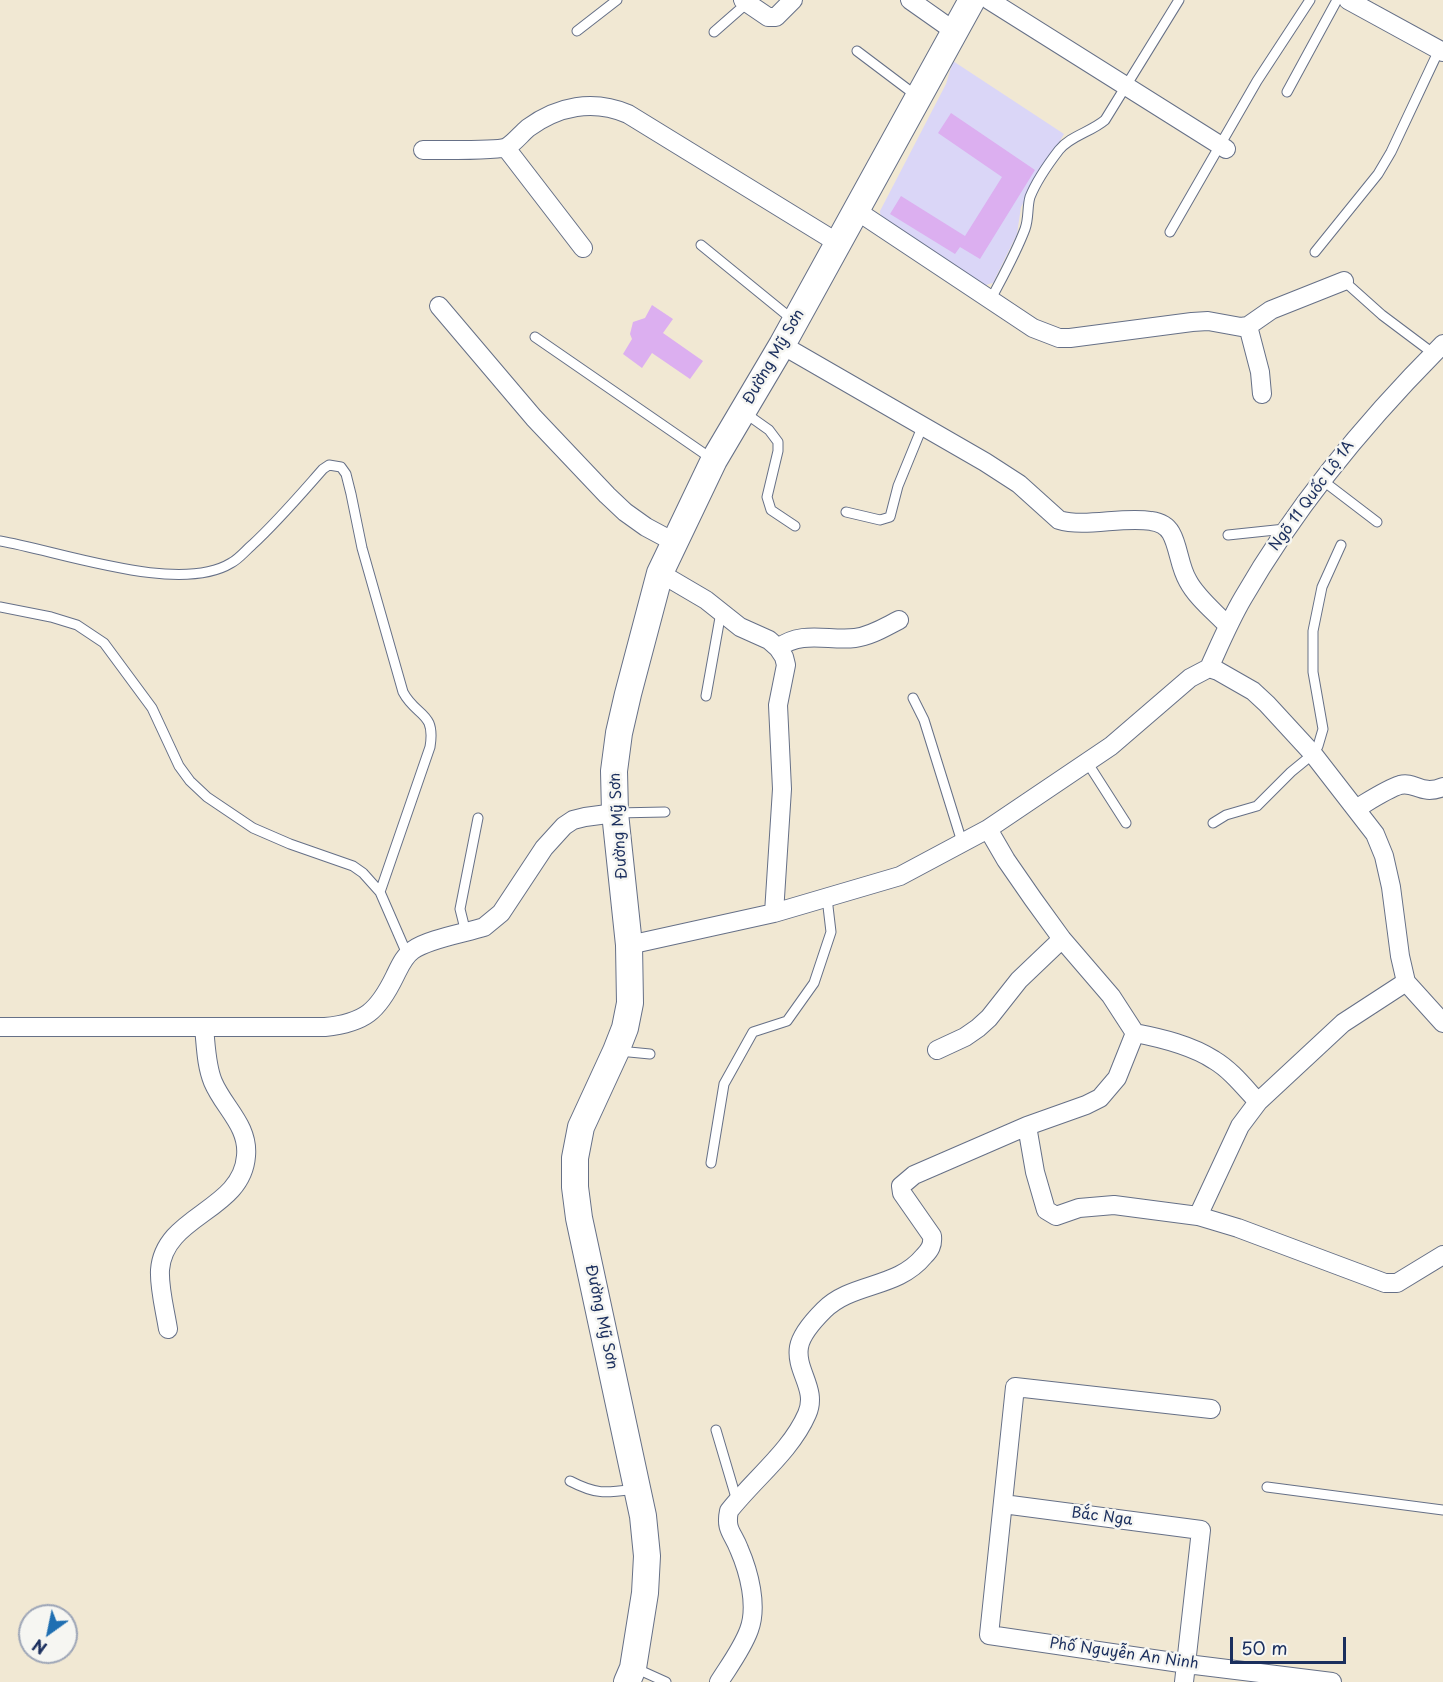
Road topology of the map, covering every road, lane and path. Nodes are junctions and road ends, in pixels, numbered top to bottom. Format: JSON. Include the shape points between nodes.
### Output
{"nodes":[{"id":1,"x":617,"y":0,"type":"edge"},
{"id":2,"x":793,"y":0,"type":"edge"},
{"id":3,"x":910,"y":0,"type":"edge"},
{"id":4,"x":972,"y":0,"type":"edge"},
{"id":5,"x":989,"y":0,"type":"edge"},
{"id":6,"x":1179,"y":0,"type":"edge"},
{"id":7,"x":1310,"y":0,"type":"edge"},
{"id":8,"x":1347,"y":0,"type":"edge"},
{"id":9,"x":742,"y":1,"type":"edge"},
{"id":10,"x":577,"y":31,"type":"dead end"},
{"id":11,"x":954,"y":31,"type":"junction"},
{"id":12,"x":714,"y":32,"type":"dead end"},
{"id":13,"x":857,"y":51,"type":"dead end"},
{"id":14,"x":1441,"y":51,"type":"edge"},
{"id":15,"x":1125,"y":86,"type":"junction"},
{"id":16,"x":1287,"y":92,"type":"dead end"},
{"id":17,"x":918,"y":97,"type":"junction"},
{"id":18,"x":1223,"y":147,"type":"junction"},
{"id":19,"x":506,"y":148,"type":"junction"},
{"id":20,"x":423,"y":150,"type":"dead end"},
{"id":21,"x":857,"y":210,"type":"junction"},
{"id":22,"x":1170,"y":232,"type":"dead end"},
{"id":23,"x":838,"y":243,"type":"junction"},
{"id":24,"x":701,"y":245,"type":"dead end"},
{"id":25,"x":583,"y":248,"type":"dead end"},
{"id":26,"x":1315,"y":252,"type":"dead end"},
{"id":27,"x":1344,"y":281,"type":"joint"},
{"id":28,"x":991,"y":298,"type":"junction"},
{"id":29,"x":439,"y":306,"type":"dead end"},
{"id":30,"x":795,"y":322,"type":"junction"},
{"id":31,"x":1248,"y":326,"type":"junction"},
{"id":32,"x":535,"y":337,"type":"dead end"},
{"id":33,"x":782,"y":345,"type":"junction"},
{"id":34,"x":1438,"y":349,"type":"edge"},
{"id":35,"x":1262,"y":394,"type":"dead end"},
{"id":36,"x":742,"y":411,"type":"junction"},
{"id":37,"x":923,"y":425,"type":"junction"},
{"id":38,"x":714,"y":460,"type":"junction"},
{"id":39,"x":1322,"y":480,"type":"junction"},
{"id":40,"x":846,"y":512,"type":"dead end"},
{"id":41,"x":1377,"y":522,"type":"dead end"},
{"id":42,"x":795,"y":526,"type":"dead end"},
{"id":43,"x":1285,"y":529,"type":"junction"},
{"id":44,"x":1228,"y":534,"type":"dead end"},
{"id":45,"x":0,"y":541,"type":"edge"},
{"id":46,"x":674,"y":542,"type":"junction"},
{"id":47,"x":1341,"y":545,"type":"dead end"},
{"id":48,"x":660,"y":573,"type":"junction"},
{"id":49,"x":0,"y":607,"type":"edge"},
{"id":50,"x":721,"y":612,"type":"junction"},
{"id":51,"x":899,"y":620,"type":"dead end"},
{"id":52,"x":1228,"y":626,"type":"junction"},
{"id":53,"x":778,"y":648,"type":"junction"},
{"id":54,"x":1209,"y":668,"type":"junction"},
{"id":55,"x":706,"y":696,"type":"dead end"},
{"id":56,"x":913,"y":698,"type":"dead end"},
{"id":57,"x":1313,"y":754,"type":"junction"},
{"id":58,"x":1087,"y":762,"type":"junction"},
{"id":59,"x":1443,"y":787,"type":"edge"},
{"id":60,"x":1357,"y":808,"type":"junction"},
{"id":61,"x":665,"y":812,"type":"dead end"},
{"id":62,"x":615,"y":813,"type":"junction"},
{"id":63,"x":478,"y":818,"type":"dead end"},
{"id":64,"x":1126,"y":823,"type":"dead end"},
{"id":65,"x":1213,"y":823,"type":"dead end"},
{"id":66,"x":988,"y":829,"type":"junction"},
{"id":67,"x":962,"y":842,"type":"junction"},
{"id":68,"x":380,"y":892,"type":"junction"},
{"id":69,"x":827,"y":898,"type":"junction"},
{"id":70,"x":774,"y":913,"type":"junction"},
{"id":71,"x":466,"y":933,"type":"junction"},
{"id":72,"x":1062,"y":939,"type":"junction"},
{"id":73,"x":629,"y":945,"type":"junction"},
{"id":74,"x":407,"y":954,"type":"junction"},
{"id":75,"x":1406,"y":982,"type":"junction"},
{"id":76,"x":1443,"y":1023,"type":"edge"},
{"id":77,"x":0,"y":1027,"type":"edge"},
{"id":78,"x":204,"y":1028,"type":"junction"},
{"id":79,"x":1135,"y":1033,"type":"junction"},
{"id":80,"x":937,"y":1050,"type":"dead end"},
{"id":81,"x":616,"y":1051,"type":"junction"},
{"id":82,"x":650,"y":1054,"type":"dead end"},
{"id":83,"x":1258,"y":1102,"type":"junction"},
{"id":84,"x":1027,"y":1126,"type":"junction"},
{"id":85,"x":711,"y":1163,"type":"dead end"},
{"id":86,"x":1198,"y":1216,"type":"junction"},
{"id":87,"x":1443,"y":1256,"type":"edge"},
{"id":88,"x":168,"y":1329,"type":"dead end"},
{"id":89,"x":1211,"y":1409,"type":"dead end"},
{"id":90,"x":716,"y":1430,"type":"dead end"},
{"id":91,"x":570,"y":1481,"type":"dead end"},
{"id":92,"x":1267,"y":1487,"type":"dead end"},
{"id":93,"x":638,"y":1489,"type":"junction"},
{"id":94,"x":737,"y":1501,"type":"junction"},
{"id":95,"x":1003,"y":1504,"type":"junction"},
{"id":96,"x":1443,"y":1510,"type":"edge"},
{"id":97,"x":1187,"y":1664,"type":"junction"},
{"id":98,"x":630,"y":1675,"type":"edge"},
{"id":99,"x":666,"y":1682,"type":"edge"},
{"id":100,"x":719,"y":1682,"type":"edge"},
{"id":101,"x":1184,"y":1682,"type":"edge"},
{"id":102,"x":1332,"y":1682,"type":"edge"}],
"edges":[{"from":1,"to":10,"type":"lane"},
{"from":2,"to":9,"type":"street","via":[[776,17],[768,17]]},
{"from":3,"to":11,"type":"street"},
{"from":4,"to":11,"type":"street","name":"Đường Mỹ Sơn"},
{"from":5,"to":15,"type":"street"},
{"from":6,"to":15,"type":"lane"},
{"from":7,"to":18,"type":"lane","via":[[1257,81]]},
{"from":8,"to":14,"type":"street"},
{"from":8,"to":16,"type":"lane"},
{"from":9,"to":12,"type":"lane"},
{"from":11,"to":17,"type":"street","name":"Đường Mỹ Sơn"},
{"from":13,"to":17,"type":"lane"},
{"from":14,"to":26,"type":"lane","via":[[1378,174]]},
{"from":15,"to":18,"type":"street"},
{"from":15,"to":28,"type":"lane","via":[[1105,120],[1066,143],[1045,172],[1029,198],[1025,228]]},
{"from":17,"to":21,"type":"street","name":"Đường Mỹ Sơn"},
{"from":18,"to":22,"type":"lane"},
{"from":19,"to":20,"type":"street"},
{"from":19,"to":23,"type":"street","via":[[527,129],[562,109],[615,108]]},
{"from":19,"to":25,"type":"street"},
{"from":21,"to":23,"type":"street","name":"Đường Mỹ Sơn"},
{"from":21,"to":28,"type":"street"},
{"from":23,"to":30,"type":"street","name":"Đường Mỹ Sơn"},
{"from":24,"to":30,"type":"lane"},
{"from":27,"to":31,"type":"street","via":[[1271,310]]},
{"from":27,"to":34,"type":"lane","via":[[1382,315]]},
{"from":28,"to":31,"type":"street","via":[[1033,328],[1059,338],[1192,321]]},
{"from":29,"to":46,"type":"street","via":[[534,418],[607,495],[646,527]]},
{"from":30,"to":33,"type":"street","name":"Đường Mỹ Sơn"},
{"from":31,"to":35,"type":"street"},
{"from":32,"to":38,"type":"lane"},
{"from":33,"to":36,"type":"street","name":"Đường Mỹ Sơn"},
{"from":33,"to":37,"type":"street"},
{"from":34,"to":39,"type":"street","name":"Ngõ 11 Quốc Lộ 1A","via":[[1401,386]]},
{"from":36,"to":38,"type":"street","name":"Đường Mỹ Sơn"},
{"from":36,"to":42,"type":"lane","via":[[769,430],[778,442],[766,497],[771,510]]},
{"from":37,"to":40,"type":"lane","via":[[897,486],[890,517],[880,520]]},
{"from":37,"to":52,"type":"street","via":[[1019,484],[1059,520],[1152,521],[1167,528],[1188,581]]},
{"from":38,"to":46,"type":"street","name":"Đường Mỹ Sơn"},
{"from":39,"to":41,"type":"lane"},
{"from":39,"to":43,"type":"street","name":"Ngõ 11 Quốc Lộ 1A"},
{"from":43,"to":44,"type":"lane"},
{"from":43,"to":52,"type":"street","name":"Ngõ 11 Quốc Lộ 1A"},
{"from":45,"to":68,"type":"lane","via":[[100,565],[192,575],[212,572],[232,563],[264,534],[323,469],[329,465],[341,467],[403,692],[425,716],[432,733]]},
{"from":46,"to":48,"type":"street","name":"Đường Mỹ Sơn"},
{"from":47,"to":57,"type":"lane","via":[[1322,587],[1313,631],[1313,672],[1323,729]]},
{"from":48,"to":50,"type":"street"},
{"from":48,"to":62,"type":"street","name":"Đường Mỹ Sơn","via":[[619,733],[614,771]]},
{"from":49,"to":68,"type":"lane","via":[[51,617],[93,635],[112,653],[152,708],[179,766],[207,797],[253,828],[353,867]]},
{"from":50,"to":53,"type":"street"},
{"from":50,"to":55,"type":"lane"},
{"from":51,"to":53,"type":"street","via":[[865,637],[799,638]]},
{"from":52,"to":54,"type":"street","name":"Ngõ 11 Quốc Lộ 1A"},
{"from":53,"to":70,"type":"street","via":[[786,665],[778,705],[782,789]]},
{"from":54,"to":57,"type":"street","via":[[1253,691]]},
{"from":54,"to":58,"type":"street","via":[[1190,678]]},
{"from":56,"to":67,"type":"lane","via":[[924,720]]},
{"from":57,"to":60,"type":"street"},
{"from":57,"to":65,"type":"lane","via":[[1257,806]]},
{"from":58,"to":64,"type":"lane"},
{"from":58,"to":66,"type":"street"},
{"from":59,"to":60,"type":"street","via":[[1428,791],[1401,784]]},
{"from":60,"to":75,"type":"street","via":[[1375,834],[1383,856]]},
{"from":61,"to":62,"type":"lane"},
{"from":62,"to":71,"type":"street","via":[[573,820],[564,826],[544,848],[501,913],[484,927]]},
{"from":62,"to":73,"type":"street","name":"Đường Mỹ Sơn"},
{"from":63,"to":71,"type":"lane","via":[[460,909]]},
{"from":66,"to":67,"type":"street"},
{"from":66,"to":72,"type":"street"},
{"from":67,"to":69,"type":"street","via":[[900,876]]},
{"from":68,"to":74,"type":"lane"},
{"from":69,"to":70,"type":"street"},
{"from":69,"to":85,"type":"lane","via":[[831,932],[814,983],[787,1021],[753,1032],[724,1084]]},
{"from":70,"to":73,"type":"street"},
{"from":71,"to":74,"type":"street","via":[[425,944]]},
{"from":72,"to":79,"type":"street","via":[[1111,996]]},
{"from":72,"to":80,"type":"street","via":[[1019,980],[978,1028]]},
{"from":73,"to":81,"type":"street","name":"Đường Mỹ Sơn","via":[[630,1003]]},
{"from":74,"to":78,"type":"street","via":[[381,1003],[342,1025]]},
{"from":75,"to":76,"type":"street"},
{"from":75,"to":83,"type":"street","via":[[1343,1023]]},
{"from":77,"to":78,"type":"street"},
{"from":78,"to":88,"type":"street","via":[[212,1078],[242,1130],[246,1156],[243,1170],[225,1198],[193,1220],[165,1251],[160,1271]]},
{"from":79,"to":83,"type":"street","via":[[1210,1058]]},
{"from":79,"to":84,"type":"street","via":[[1117,1078],[1100,1098]]},
{"from":81,"to":82,"type":"lane"},
{"from":81,"to":93,"type":"street","name":"Đường Mỹ Sơn","via":[[581,1127],[575,1187]]},
{"from":83,"to":86,"type":"street","via":[[1240,1126]]},
{"from":84,"to":86,"type":"street","via":[[1035,1172],[1046,1210],[1051,1214],[1114,1205]]},
{"from":84,"to":94,"type":"street","via":[[914,1175],[901,1186],[902,1194],[932,1236],[930,1249],[900,1277],[835,1301],[813,1322],[799,1347],[810,1393],[808,1411],[791,1439]]},
{"from":86,"to":87,"type":"street","via":[[1384,1283],[1397,1283]]},
{"from":89,"to":95,"type":"street","via":[[1015,1387]]},
{"from":90,"to":94,"type":"lane"},
{"from":91,"to":93,"type":"lane","via":[[591,1491]]},
{"from":92,"to":96,"type":"lane"},
{"from":93,"to":98,"type":"street","name":"Đường Mỹ Sơn","via":[[647,1556],[645,1593]]},
{"from":94,"to":100,"type":"street","via":[[729,1510],[727,1522],[745,1567],[753,1611],[744,1641]]},
{"from":95,"to":97,"type":"street","name":"Phố Nguyễn An Ninh","via":[[989,1635]]},
{"from":95,"to":97,"type":"street","name":"Bắc Nga","via":[[1201,1530]]},
{"from":97,"to":101,"type":"street"},
{"from":97,"to":102,"type":"street","name":"Phố Nguyễn An Ninh"},
{"from":98,"to":99,"type":"lane"}]}
